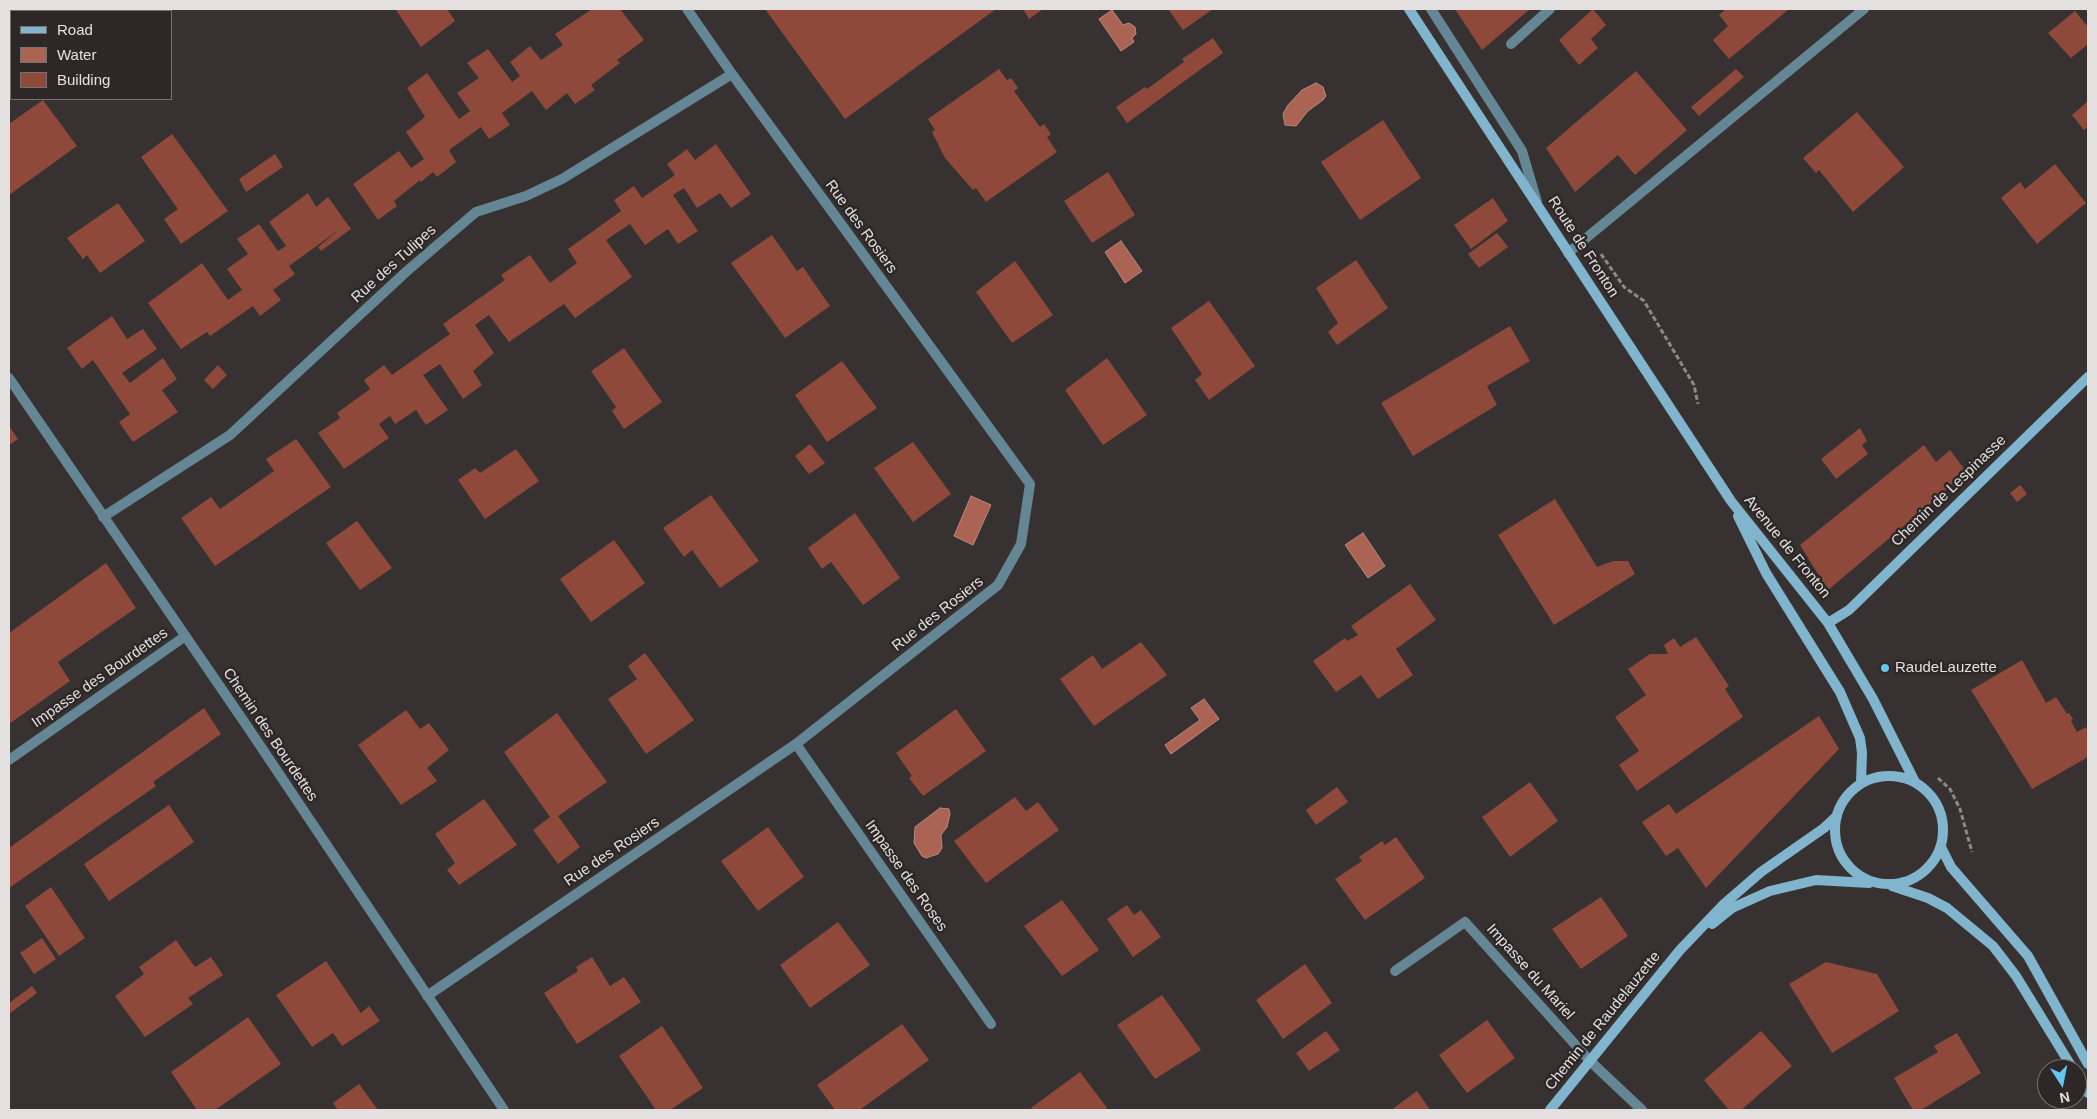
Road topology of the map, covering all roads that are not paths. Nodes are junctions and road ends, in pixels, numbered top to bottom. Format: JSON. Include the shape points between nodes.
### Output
{"nodes":[{"id":1,"x":687,"y":9,"type":"edge"},
{"id":2,"x":1409,"y":9,"type":"edge"},
{"id":3,"x":1431,"y":9,"type":"edge"},
{"id":4,"x":1550,"y":9,"type":"edge"},
{"id":5,"x":1864,"y":9,"type":"edge"},
{"id":6,"x":1510,"y":44,"type":"dead end"},
{"id":7,"x":732,"y":74,"type":"junction"},
{"id":8,"x":1538,"y":205,"type":"junction"},
{"id":9,"x":1568,"y":253,"type":"junction"},
{"id":10,"x":9,"y":378,"type":"edge"},
{"id":11,"x":2088,"y":378,"type":"edge"},
{"id":12,"x":1731,"y":501,"type":"junction"},
{"id":13,"x":103,"y":517,"type":"junction"},
{"id":14,"x":1828,"y":623,"type":"junction"},
{"id":15,"x":184,"y":637,"type":"junction"},
{"id":16,"x":796,"y":744,"type":"junction"},
{"id":17,"x":9,"y":760,"type":"edge"},
{"id":18,"x":1915,"y":782,"type":"junction"},
{"id":19,"x":1861,"y":783,"type":"junction"},
{"id":20,"x":1837,"y":816,"type":"junction"},
{"id":21,"x":1941,"y":847,"type":"junction"},
{"id":22,"x":1876,"y":883,"type":"junction"},
{"id":23,"x":1889,"y":885,"type":"junction"},
{"id":24,"x":1680,"y":950,"type":"junction"},
{"id":25,"x":1395,"y":971,"type":"dead end"},
{"id":26,"x":427,"y":996,"type":"junction"},
{"id":27,"x":991,"y":1024,"type":"dead end"},
{"id":28,"x":2081,"y":1049,"type":"junction"},
{"id":29,"x":2088,"y":1057,"type":"edge"},
{"id":30,"x":2067,"y":1059,"type":"edge"},
{"id":31,"x":1590,"y":1061,"type":"junction"},
{"id":32,"x":2088,"y":1064,"type":"edge"},
{"id":33,"x":504,"y":1110,"type":"edge"},
{"id":34,"x":1550,"y":1110,"type":"edge"},
{"id":35,"x":1642,"y":1110,"type":"edge"}],
"edges":[{"from":1,"to":7,"type":"street","name":"Rue des Rosiers"},
{"from":2,"to":8,"type":"main road","name":"Route de Fronton"},
{"from":3,"to":8,"type":"street","via":[[1522,151]]},
{"from":4,"to":6,"type":"street"},
{"from":5,"to":9,"type":"street"},
{"from":7,"to":13,"type":"street","name":"Rue des Tulipes","via":[[562,179],[526,196],[476,212],[407,271],[230,435]]},
{"from":7,"to":16,"type":"street","name":"Rue des Rosiers","via":[[1030,484],[1021,544],[998,585]]},
{"from":8,"to":9,"type":"main road","name":"Route de Fronton"},
{"from":9,"to":12,"type":"main road","name":"Route de Fronton"},
{"from":10,"to":13,"type":"street","name":"Chemin des Bourdettes"},
{"from":11,"to":14,"type":"main road","name":"Chemin de Lespinasse","via":[[1849,610]]},
{"from":12,"to":14,"type":"main road","name":"Avenue de Fronton"},
{"from":12,"to":19,"type":"main road","name":"Avenue de Fronton","via":[[1766,573],[1840,692],[1860,738]]},
{"from":13,"to":15,"type":"street","name":"Chemin des Bourdettes"},
{"from":14,"to":18,"type":"main road","name":"Avenue de Fronton","via":[[1873,699]]},
{"from":15,"to":17,"type":"street","name":"Impasse des Bourdettes"},
{"from":15,"to":26,"type":"street","name":"Chemin des Bourdettes"},
{"from":16,"to":26,"type":"street","name":"Rue des Rosiers"},
{"from":16,"to":27,"type":"street","name":"Impasse des Roses"},
{"from":18,"to":19,"type":"main road","via":[[1887,776]]},
{"from":18,"to":21,"type":"main road","via":[[1934,798],[1940,809],[1944,834]]},
{"from":19,"to":20,"type":"main road","via":[[1850,792]]},
{"from":20,"to":22,"type":"main road","via":[[1834,830],[1836,846],[1843,859],[1851,870]]},
{"from":20,"to":24,"type":"main road","name":"Chemin de Raudelauzette","via":[[1754,878]]},
{"from":21,"to":23,"type":"main road","via":[[1927,870],[1902,883]]},
{"from":21,"to":28,"type":"main road","via":[[1951,867],[2028,956]]},
{"from":22,"to":23,"type":"main road"},
{"from":22,"to":24,"type":"main road","name":"Chemin de Raudelauzette","via":[[1816,880],[1770,891],[1732,908]]},
{"from":23,"to":30,"type":"main road","via":[[1947,908],[1993,946],[2016,976]]},
{"from":24,"to":31,"type":"main road","name":"Chemin de Raudelauzette"},
{"from":25,"to":31,"type":"street","name":"Impasse du Mariel","via":[[1465,922]]},
{"from":26,"to":33,"type":"street","name":"Chemin des Bourdettes"},
{"from":28,"to":29,"type":"street"},
{"from":28,"to":32,"type":"main road"},
{"from":31,"to":34,"type":"main road","name":"Chemin de Raudelauzette"},
{"from":31,"to":35,"type":"street"}]}
